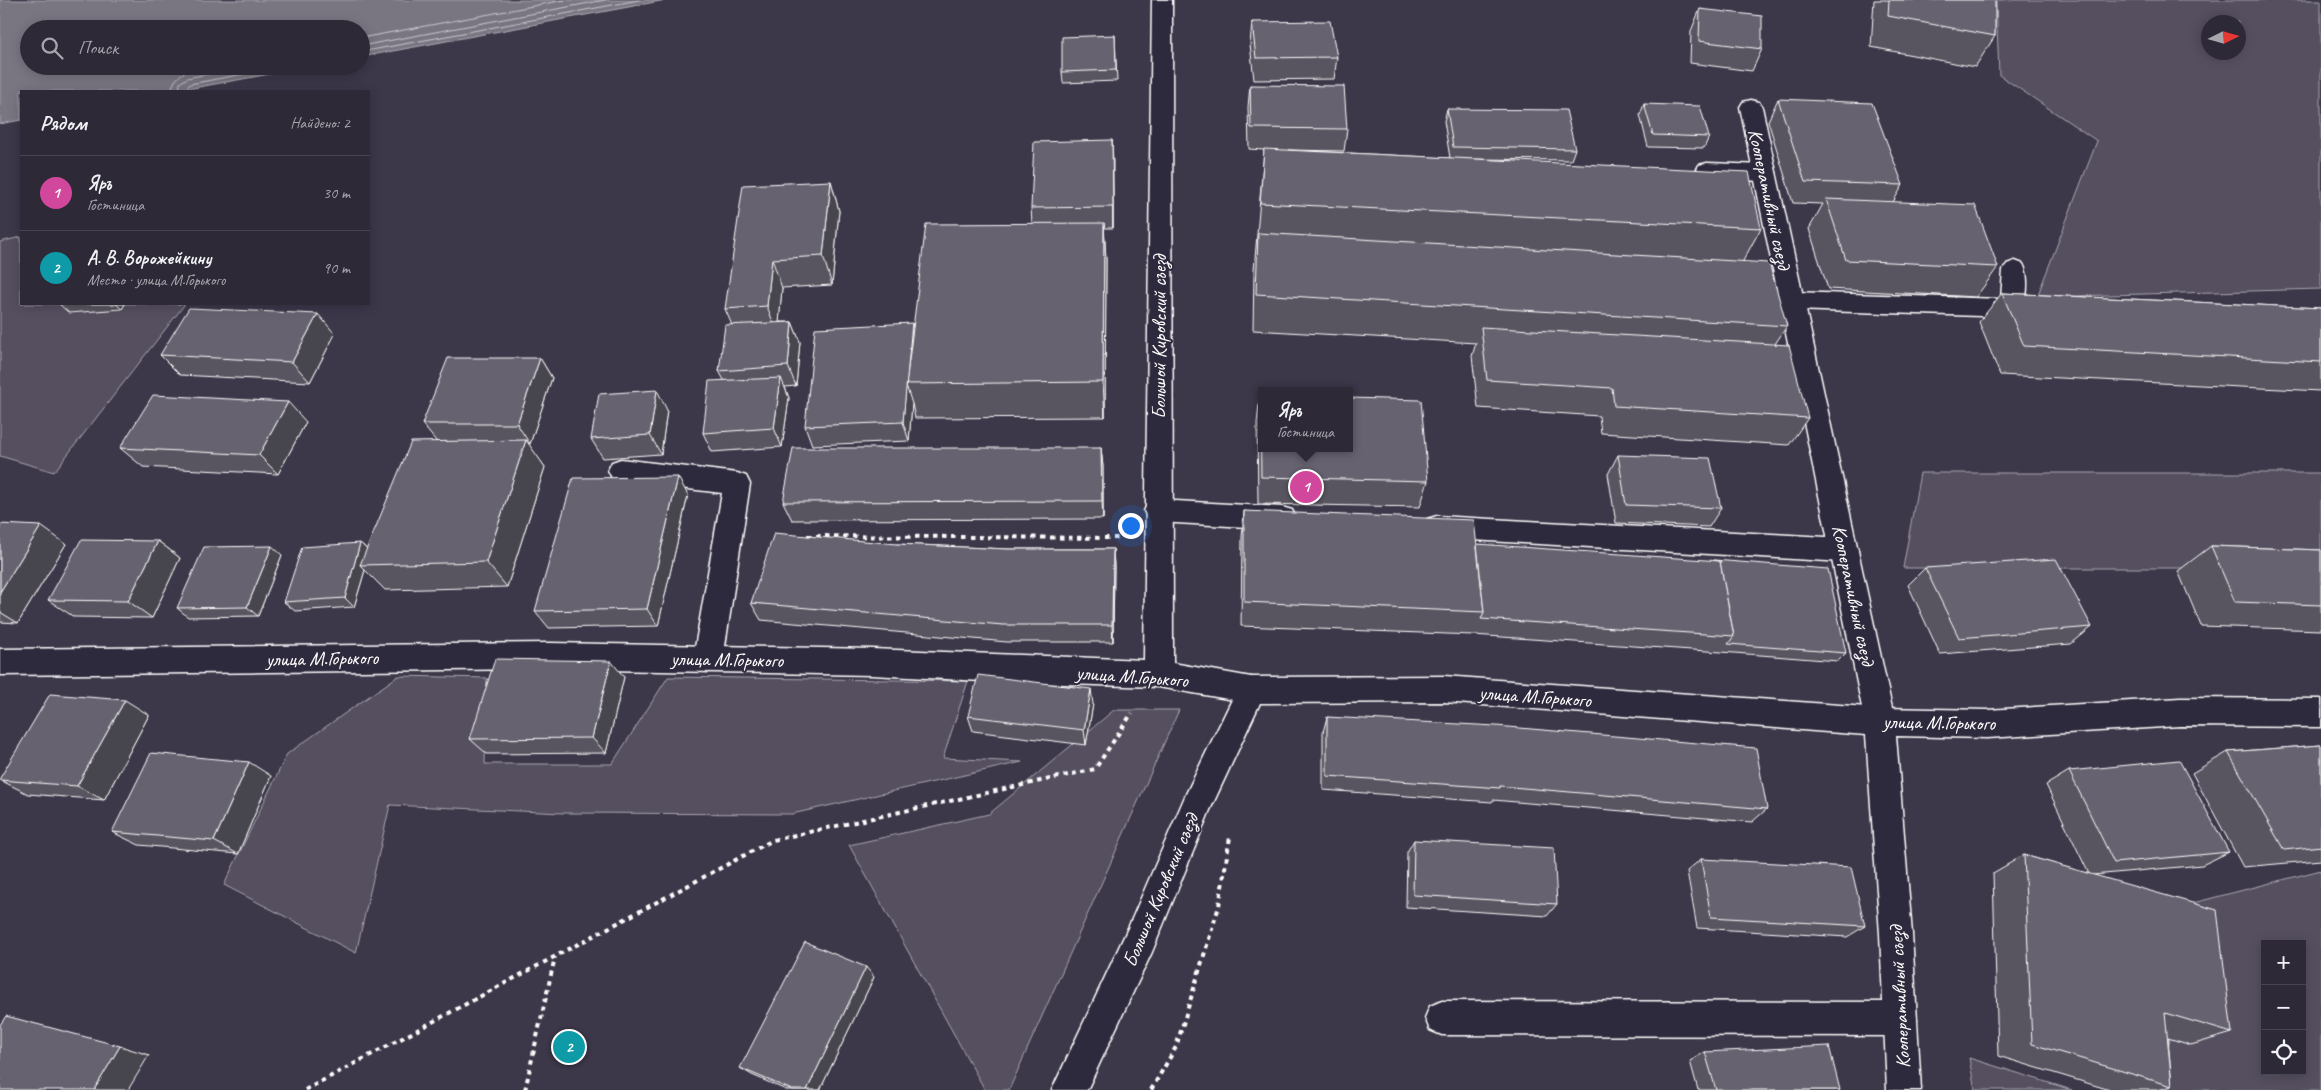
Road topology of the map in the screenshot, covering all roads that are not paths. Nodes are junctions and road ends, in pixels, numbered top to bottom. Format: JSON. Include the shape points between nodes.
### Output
{"nodes":[{"id":1,"x":1162,"y":0,"type":"edge"},
{"id":2,"x":1751,"y":107,"type":"dead end"},
{"id":3,"x":1690,"y":170,"type":"edge"},
{"id":4,"x":1764,"y":173,"type":"junction"},
{"id":5,"x":2015,"y":270,"type":"dead end"},
{"id":6,"x":1792,"y":301,"type":"junction"},
{"id":7,"x":620,"y":470,"type":"dead end"},
{"id":8,"x":1158,"y":511,"type":"junction"},
{"id":9,"x":1308,"y":520,"type":"edge"},
{"id":10,"x":1417,"y":526,"type":"edge"},
{"id":11,"x":1844,"y":550,"type":"junction"},
{"id":12,"x":708,"y":659,"type":"junction"},
{"id":13,"x":0,"y":662,"type":"edge"},
{"id":14,"x":1158,"y":674,"type":"junction"},
{"id":15,"x":1251,"y":690,"type":"junction"},
{"id":16,"x":2321,"y":712,"type":"edge"},
{"id":17,"x":1880,"y":722,"type":"junction"},
{"id":18,"x":1442,"y":1018,"type":"dead end"},
{"id":19,"x":1900,"y":1019,"type":"junction"},
{"id":20,"x":1069,"y":1090,"type":"edge"},
{"id":21,"x":1904,"y":1090,"type":"edge"}],
"edges":[{"from":1,"to":8,"type":"street","name":"Большой Кировский съезд"},
{"from":2,"to":4,"type":"street","name":"Кооперативный съезд"},
{"from":3,"to":4,"type":"street"},
{"from":4,"to":6,"type":"street","name":"Кооперативный съезд"},
{"from":5,"to":6,"type":"street","via":[[2012,308]]},
{"from":6,"to":11,"type":"street","name":"Кооперативный съезд"},
{"from":7,"to":12,"type":"street","via":[[737,484]]},
{"from":8,"to":9,"type":"street"},
{"from":8,"to":14,"type":"street","name":"Большой Кировский съезд"},
{"from":10,"to":11,"type":"street"},
{"from":11,"to":17,"type":"street","name":"Кооперативный съезд"},
{"from":12,"to":13,"type":"street","name":"улица М.Горького","via":[[550,656]]},
{"from":12,"to":14,"type":"street","name":"улица М.Горького"},
{"from":14,"to":15,"type":"street","name":"улица М.Горького"},
{"from":15,"to":17,"type":"street","name":"улица М.Горького","via":[[1444,689]]},
{"from":15,"to":20,"type":"street","name":"Большой Кировский съезд","via":[[1197,804],[1140,940]]},
{"from":16,"to":17,"type":"street","name":"улица М.Горького","via":[[2180,712],[1987,724]]},
{"from":17,"to":19,"type":"street","name":"Кооперативный съезд"},
{"from":18,"to":19,"type":"street"},
{"from":19,"to":21,"type":"street","name":"Кооперативный съезд"}]}
